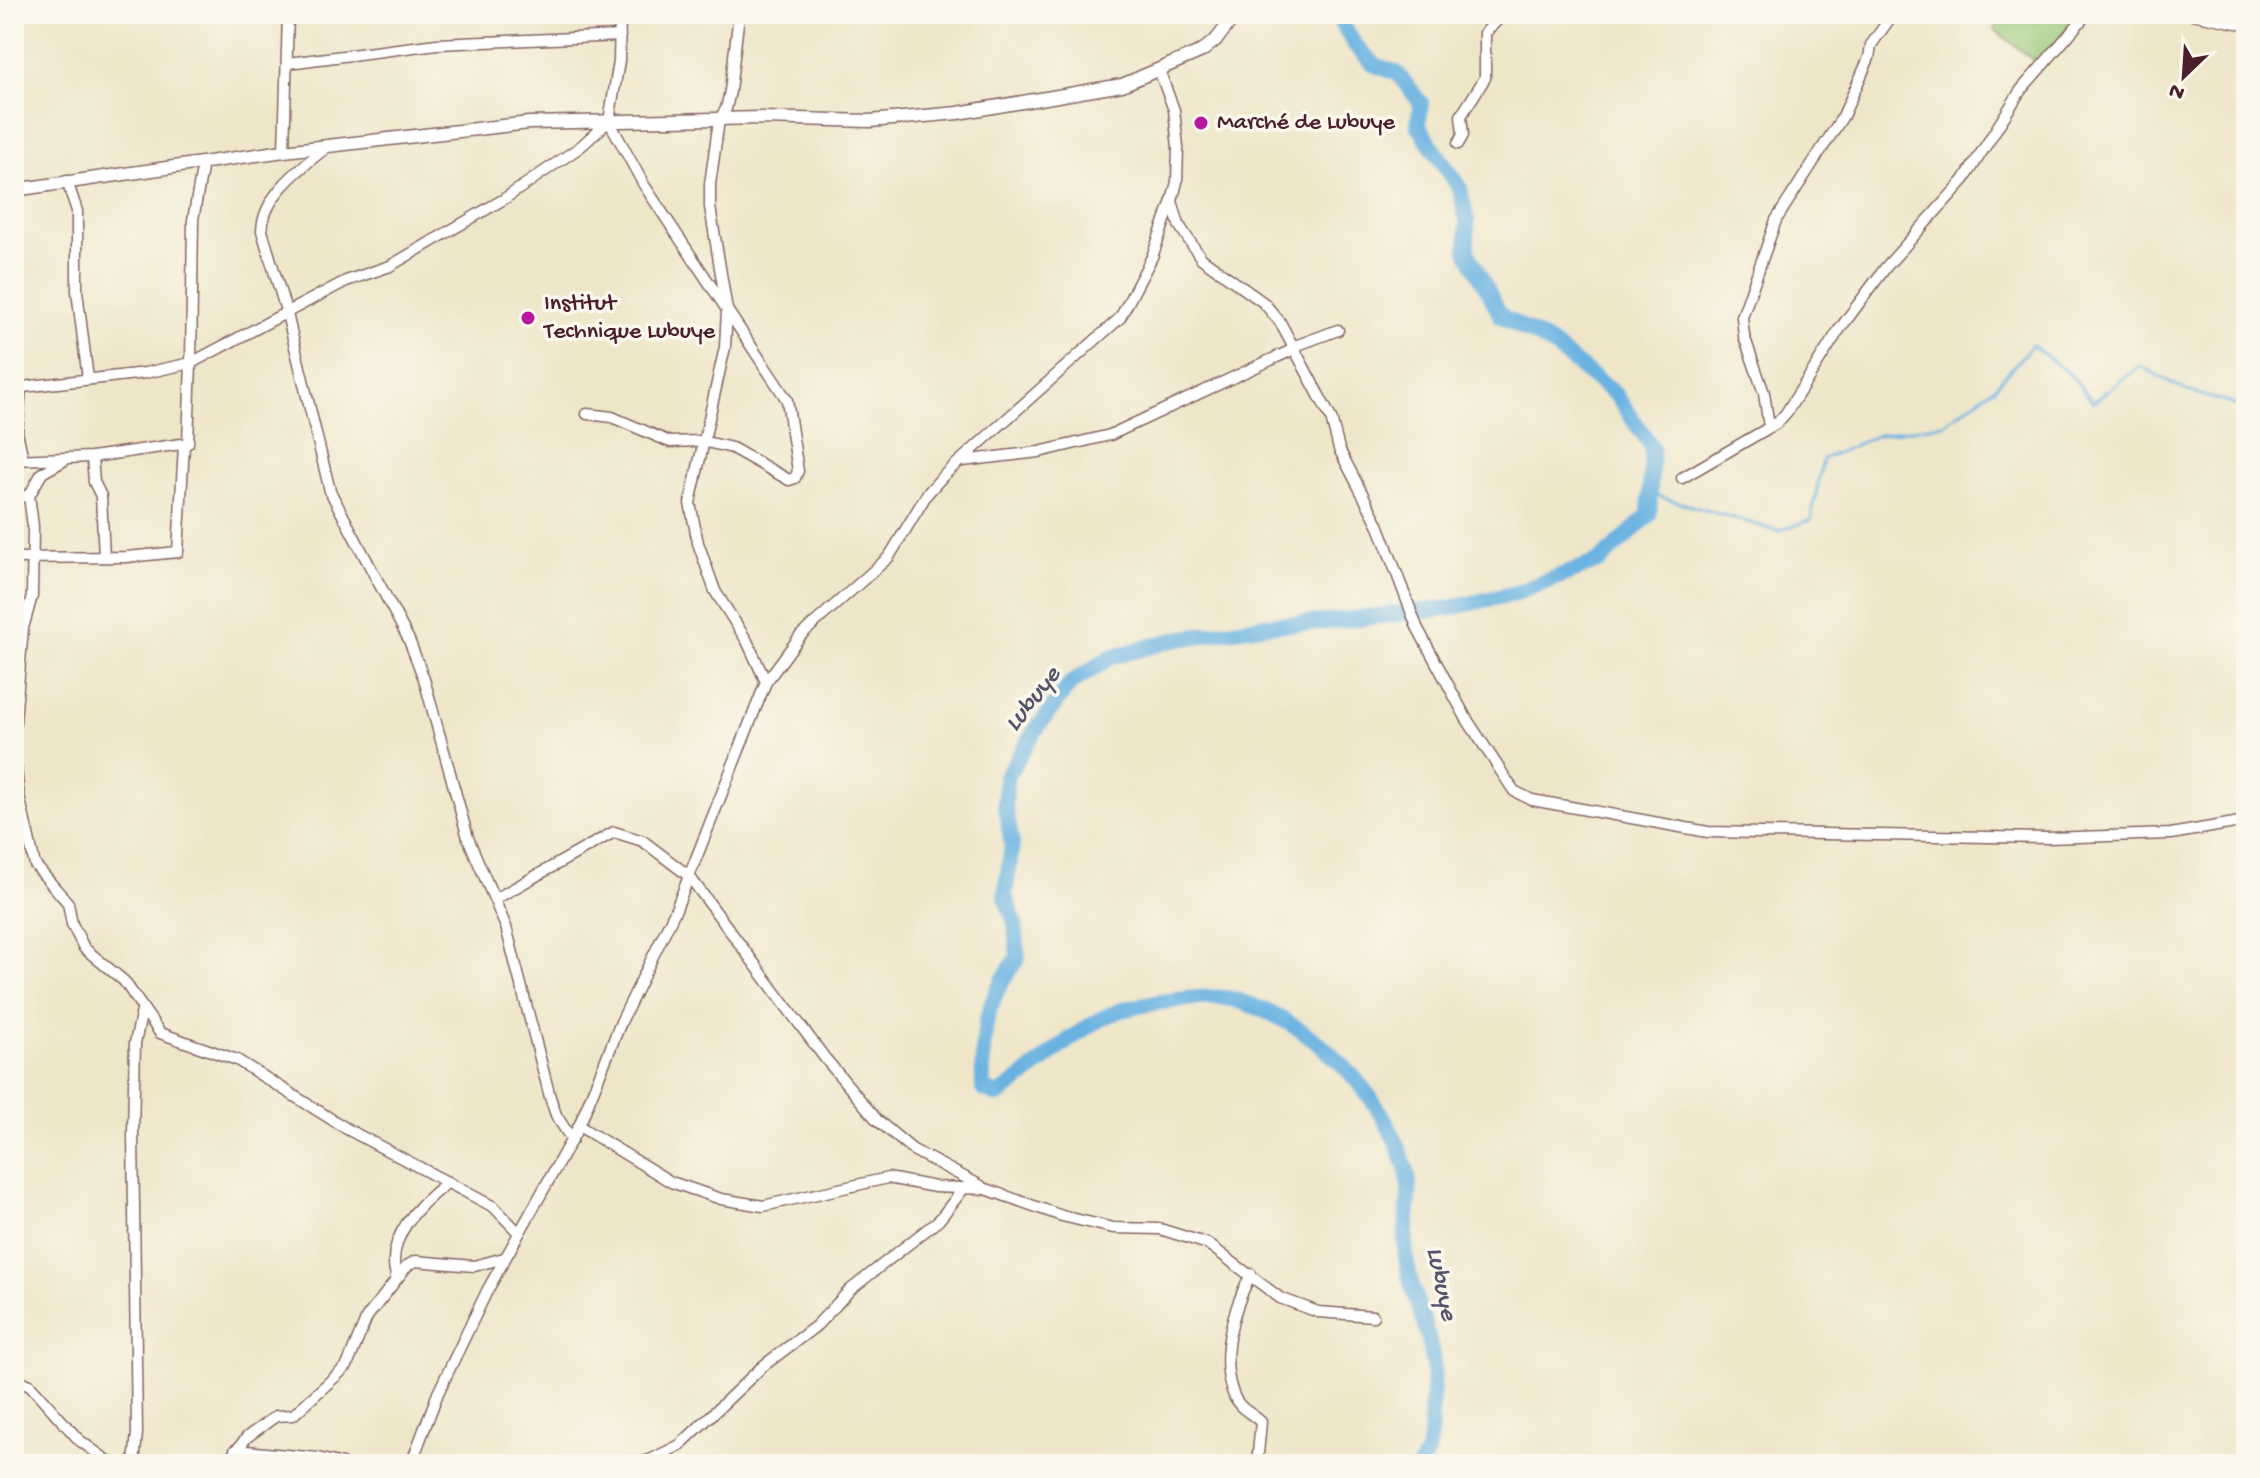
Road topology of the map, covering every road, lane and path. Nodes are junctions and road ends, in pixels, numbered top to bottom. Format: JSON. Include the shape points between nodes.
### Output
{"nodes":[{"id":1,"x":288,"y":14,"type":"edge"},
{"id":2,"x":620,"y":14,"type":"edge"},
{"id":3,"x":739,"y":14,"type":"edge"},
{"id":4,"x":1236,"y":14,"type":"edge"},
{"id":5,"x":1503,"y":14,"type":"edge"},
{"id":6,"x":1893,"y":14,"type":"edge"},
{"id":7,"x":2087,"y":14,"type":"edge"},
{"id":8,"x":2192,"y":14,"type":"edge"},
{"id":9,"x":2241,"y":21,"type":"edge"},
{"id":10,"x":620,"y":36,"type":"junction"},
{"id":11,"x":288,"y":63,"type":"junction"},
{"id":12,"x":1159,"y":70,"type":"junction"},
{"id":13,"x":719,"y":120,"type":"junction"},
{"id":14,"x":609,"y":121,"type":"junction"},
{"id":15,"x":1458,"y":144,"type":"dead end"},
{"id":16,"x":328,"y":146,"type":"junction"},
{"id":17,"x":284,"y":151,"type":"junction"},
{"id":18,"x":203,"y":163,"type":"junction"},
{"id":19,"x":67,"y":181,"type":"junction"},
{"id":20,"x":14,"y":190,"type":"edge"},
{"id":21,"x":1172,"y":201,"type":"junction"},
{"id":22,"x":727,"y":310,"type":"junction"},
{"id":23,"x":287,"y":314,"type":"junction"},
{"id":24,"x":1338,"y":330,"type":"dead end"},
{"id":25,"x":1295,"y":346,"type":"junction"},
{"id":26,"x":191,"y":363,"type":"junction"},
{"id":27,"x":88,"y":379,"type":"junction"},
{"id":28,"x":18,"y":388,"type":"edge"},
{"id":29,"x":587,"y":414,"type":"dead end"},
{"id":30,"x":1769,"y":427,"type":"junction"},
{"id":31,"x":702,"y":441,"type":"junction"},
{"id":32,"x":184,"y":445,"type":"junction"},
{"id":33,"x":74,"y":457,"type":"junction"},
{"id":34,"x":92,"y":457,"type":"junction"},
{"id":35,"x":18,"y":460,"type":"edge"},
{"id":36,"x":962,"y":461,"type":"junction"},
{"id":37,"x":1682,"y":478,"type":"dead end"},
{"id":38,"x":29,"y":496,"type":"junction"},
{"id":39,"x":14,"y":497,"type":"edge"},
{"id":40,"x":104,"y":557,"type":"junction"},
{"id":41,"x":14,"y":558,"type":"edge"},
{"id":42,"x":31,"y":558,"type":"junction"},
{"id":43,"x":19,"y":628,"type":"edge"},
{"id":44,"x":766,"y":682,"type":"junction"},
{"id":45,"x":14,"y":732,"type":"edge"},
{"id":46,"x":14,"y":749,"type":"edge"},
{"id":47,"x":2246,"y":821,"type":"edge"},
{"id":48,"x":689,"y":876,"type":"junction"},
{"id":49,"x":495,"y":899,"type":"junction"},
{"id":50,"x":142,"y":1011,"type":"junction"},
{"id":51,"x":579,"y":1126,"type":"junction"},
{"id":52,"x":572,"y":1140,"type":"junction"},
{"id":53,"x":448,"y":1182,"type":"junction"},
{"id":54,"x":964,"y":1188,"type":"junction"},
{"id":55,"x":986,"y":1189,"type":"junction"},
{"id":56,"x":518,"y":1232,"type":"junction"},
{"id":57,"x":504,"y":1258,"type":"junction"},
{"id":58,"x":1251,"y":1274,"type":"junction"},
{"id":59,"x":396,"y":1276,"type":"junction"},
{"id":60,"x":1373,"y":1316,"type":"dead end"},
{"id":61,"x":14,"y":1378,"type":"edge"},
{"id":62,"x":235,"y":1450,"type":"junction"},
{"id":63,"x":112,"y":1464,"type":"edge"},
{"id":64,"x":134,"y":1464,"type":"edge"},
{"id":65,"x":226,"y":1464,"type":"edge"},
{"id":66,"x":342,"y":1464,"type":"edge"},
{"id":67,"x":411,"y":1464,"type":"edge"},
{"id":68,"x":631,"y":1464,"type":"edge"},
{"id":69,"x":1257,"y":1464,"type":"edge"}],
"edges":[{"from":1,"to":11,"type":"street"},
{"from":2,"to":10,"type":"street"},
{"from":3,"to":13,"type":"street","via":[[730,91]]},
{"from":4,"to":12,"type":"street","via":[[1202,51]]},
{"from":5,"to":15,"type":"street","via":[[1485,33],[1485,78],[1461,116],[1463,135]]},
{"from":6,"to":30,"type":"street","via":[[1871,45],[1843,116],[1776,220],[1742,317]]},
{"from":7,"to":30,"type":"street","via":[[2021,90],[1974,166],[1886,267],[1795,402]]},
{"from":8,"to":9,"type":"street"},
{"from":10,"to":11,"type":"street","via":[[437,44]]},
{"from":10,"to":14,"type":"street"},
{"from":11,"to":17,"type":"street"},
{"from":12,"to":13,"type":"street","via":[[1093,92],[921,118]]},
{"from":12,"to":21,"type":"street","via":[[1174,110],[1178,147]]},
{"from":13,"to":14,"type":"street"},
{"from":13,"to":22,"type":"street","via":[[710,207]]},
{"from":14,"to":16,"type":"street","via":[[505,125]]},
{"from":14,"to":22,"type":"street","via":[[644,185]]},
{"from":14,"to":23,"type":"street","via":[[504,199],[390,266],[346,281]]},
{"from":16,"to":17,"type":"street"},
{"from":16,"to":23,"type":"street","via":[[284,185],[262,219]]},
{"from":17,"to":18,"type":"street"},
{"from":18,"to":19,"type":"street"},
{"from":18,"to":26,"type":"street","via":[[193,220]]},
{"from":19,"to":20,"type":"street"},
{"from":19,"to":27,"type":"street","via":[[77,211],[77,291]]},
{"from":21,"to":25,"type":"street","via":[[1179,225],[1201,258],[1264,303]]},
{"from":21,"to":36,"type":"street","via":[[1152,257],[1120,318]]},
{"from":22,"to":31,"type":"street","via":[[725,347]]},
{"from":22,"to":31,"type":"street","via":[[787,400],[798,471],[789,480],[732,448]]},
{"from":23,"to":26,"type":"street"},
{"from":23,"to":49,"type":"street","via":[[330,491],[409,640],[439,725],[468,838]]},
{"from":24,"to":25,"type":"street"},
{"from":25,"to":36,"type":"street","via":[[1110,435],[1039,452]]},
{"from":25,"to":47,"type":"street","via":[[1378,524],[1417,627],[1466,718],[1514,791],[1708,832],[2046,838],[2171,834]]},
{"from":26,"to":27,"type":"street"},
{"from":26,"to":32,"type":"street","via":[[189,438]]},
{"from":27,"to":28,"type":"street"},
{"from":28,"to":35,"type":"street"},
{"from":29,"to":31,"type":"street","via":[[612,417],[670,442]]},
{"from":30,"to":37,"type":"street"},
{"from":31,"to":44,"type":"street","via":[[690,503],[698,543],[715,591]]},
{"from":32,"to":34,"type":"street"},
{"from":32,"to":40,"type":"street","via":[[178,552]]},
{"from":33,"to":34,"type":"street"},
{"from":33,"to":35,"type":"street"},
{"from":33,"to":38,"type":"street","via":[[42,473]]},
{"from":34,"to":40,"type":"street","via":[[101,496]]},
{"from":36,"to":44,"type":"street","via":[[927,494],[889,557],[801,635]]},
{"from":38,"to":39,"type":"street"},
{"from":38,"to":42,"type":"street"},
{"from":40,"to":42,"type":"street"},
{"from":41,"to":42,"type":"street"},
{"from":42,"to":43,"type":"street","via":[[32,596]]},
{"from":43,"to":45,"type":"street"},
{"from":44,"to":48,"type":"street"},
{"from":46,"to":50,"type":"street","via":[[35,865],[68,903],[84,948],[124,981]]},
{"from":48,"to":49,"type":"street","via":[[643,841],[614,832]]},
{"from":48,"to":51,"type":"street"},
{"from":48,"to":55,"type":"street","via":[[877,1120],[913,1150]]},
{"from":49,"to":52,"type":"street","via":[[550,1097]]},
{"from":50,"to":53,"type":"street","via":[[170,1039],[237,1060],[347,1129]]},
{"from":50,"to":64,"type":"street","via":[[135,1043],[133,1133]]},
{"from":51,"to":52,"type":"street"},
{"from":51,"to":54,"type":"street","via":[[671,1182],[763,1206],[888,1178]]},
{"from":52,"to":56,"type":"street"},
{"from":53,"to":56,"type":"street","via":[[494,1207]]},
{"from":53,"to":59,"type":"street","via":[[422,1201],[397,1239],[392,1262]]},
{"from":54,"to":55,"type":"street"},
{"from":54,"to":68,"type":"street","via":[[939,1220],[850,1290],[680,1445]]},
{"from":55,"to":58,"type":"street","via":[[1074,1219],[1113,1228],[1160,1229],[1196,1240]]},
{"from":56,"to":57,"type":"street"},
{"from":57,"to":59,"type":"street","via":[[474,1266],[415,1261]]},
{"from":57,"to":67,"type":"street","via":[[438,1393]]},
{"from":58,"to":60,"type":"street","via":[[1280,1298],[1318,1312]]},
{"from":58,"to":69,"type":"street","via":[[1238,1299],[1229,1360],[1234,1396],[1261,1422]]},
{"from":59,"to":62,"type":"street","via":[[367,1317],[347,1366],[293,1415],[276,1416]]},
{"from":61,"to":63,"type":"street","via":[[30,1385],[79,1440]]},
{"from":62,"to":65,"type":"street"},
{"from":62,"to":66,"type":"street"}]}
